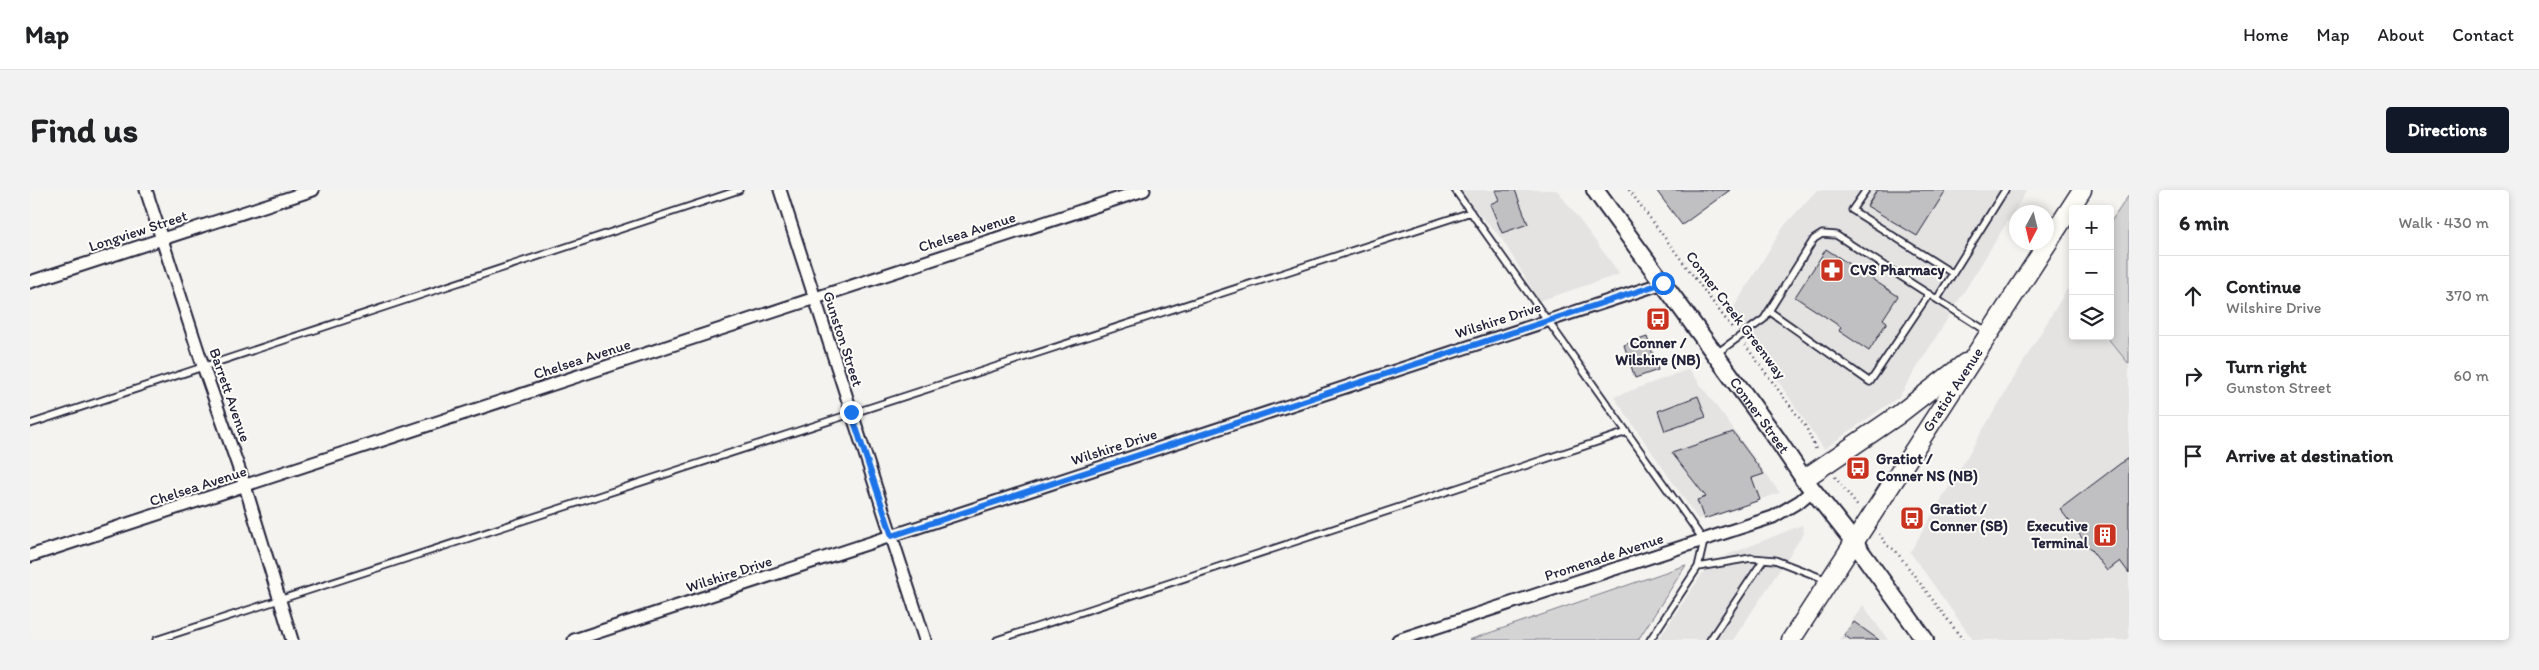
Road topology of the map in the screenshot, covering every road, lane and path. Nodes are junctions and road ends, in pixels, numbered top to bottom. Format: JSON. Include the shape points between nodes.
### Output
{"nodes":[{"id":1,"x":146,"y":190,"type":"edge"},
{"id":2,"x":312,"y":190,"type":"edge"},
{"id":3,"x":739,"y":190,"type":"edge"},
{"id":4,"x":780,"y":190,"type":"edge"},
{"id":5,"x":1144,"y":190,"type":"edge"},
{"id":6,"x":1455,"y":190,"type":"edge"},
{"id":7,"x":1595,"y":190,"type":"edge"},
{"id":8,"x":1629,"y":190,"type":"edge"},
{"id":9,"x":1866,"y":190,"type":"edge"},
{"id":10,"x":2005,"y":190,"type":"edge"},
{"id":11,"x":2082,"y":190,"type":"edge"},
{"id":12,"x":1471,"y":212,"type":"junction"},
{"id":13,"x":162,"y":239,"type":"junction"},
{"id":14,"x":1952,"y":273,"type":"junction"},
{"id":15,"x":30,"y":282,"type":"edge"},
{"id":16,"x":1663,"y":283,"type":"junction"},
{"id":17,"x":1929,"y":294,"type":"junction"},
{"id":18,"x":814,"y":298,"type":"junction"},
{"id":19,"x":1937,"y":299,"type":"junction"},
{"id":20,"x":1769,"y":311,"type":"junction"},
{"id":21,"x":1547,"y":320,"type":"junction"},
{"id":22,"x":1990,"y":333,"type":"junction"},
{"id":23,"x":1739,"y":337,"type":"junction"},
{"id":24,"x":1977,"y":354,"type":"junction"},
{"id":25,"x":1715,"y":355,"type":"junction"},
{"id":26,"x":203,"y":366,"type":"junction"},
{"id":27,"x":851,"y":412,"type":"junction"},
{"id":28,"x":30,"y":424,"type":"edge"},
{"id":29,"x":1627,"y":432,"type":"junction"},
{"id":30,"x":1819,"y":458,"type":"dead end"},
{"id":31,"x":1830,"y":470,"type":"dead end"},
{"id":32,"x":1809,"y":484,"type":"junction"},
{"id":33,"x":245,"y":486,"type":"junction"},
{"id":34,"x":1847,"y":494,"type":"dead end"},
{"id":35,"x":892,"y":536,"type":"junction"},
{"id":36,"x":1704,"y":541,"type":"junction"},
{"id":37,"x":1854,"y":542,"type":"junction"},
{"id":38,"x":1888,"y":546,"type":"dead end"},
{"id":39,"x":30,"y":556,"type":"edge"},
{"id":40,"x":1764,"y":559,"type":"junction"},
{"id":41,"x":1698,"y":567,"type":"junction"},
{"id":42,"x":1829,"y":581,"type":"junction"},
{"id":43,"x":279,"y":599,"type":"junction"},
{"id":44,"x":156,"y":640,"type":"edge"},
{"id":45,"x":292,"y":640,"type":"edge"},
{"id":46,"x":574,"y":640,"type":"edge"},
{"id":47,"x":925,"y":640,"type":"edge"},
{"id":48,"x":997,"y":640,"type":"edge"},
{"id":49,"x":1398,"y":640,"type":"edge"},
{"id":50,"x":1650,"y":640,"type":"edge"},
{"id":51,"x":1710,"y":640,"type":"edge"},
{"id":52,"x":1790,"y":640,"type":"edge"},
{"id":53,"x":1924,"y":640,"type":"edge"},
{"id":54,"x":1963,"y":640,"type":"edge"}],
"edges":[{"from":1,"to":13,"type":"street","name":"Barrett Avenue"},
{"from":2,"to":13,"type":"street","name":"Longview Street"},
{"from":3,"to":26,"type":"lane"},
{"from":4,"to":18,"type":"street","name":"Gunston Street"},
{"from":5,"to":18,"type":"street","name":"Chelsea Avenue"},
{"from":6,"to":12,"type":"lane"},
{"from":7,"to":16,"type":"main road","name":"Conner Street"},
{"from":8,"to":23,"type":"path","name":"Conner Creek Greenway"},
{"from":9,"to":14,"type":"lane","via":[[1852,210]]},
{"from":10,"to":14,"type":"lane"},
{"from":11,"to":22,"type":"main road","name":"Gratiot Avenue"},
{"from":12,"to":21,"type":"lane"},
{"from":12,"to":27,"type":"lane"},
{"from":13,"to":15,"type":"street","name":"Longview Street"},
{"from":13,"to":26,"type":"street","name":"Barrett Avenue"},
{"from":14,"to":19,"type":"lane"},
{"from":16,"to":21,"type":"street","name":"Wilshire Drive"},
{"from":16,"to":25,"type":"main road","name":"Conner Street"},
{"from":17,"to":19,"type":"lane"},
{"from":17,"to":20,"type":"lane","via":[[1836,235],[1822,234],[1814,240]]},
{"from":17,"to":20,"type":"lane","via":[[1870,382]]},
{"from":18,"to":27,"type":"street","name":"Gunston Street"},
{"from":18,"to":33,"type":"street","name":"Chelsea Avenue"},
{"from":19,"to":22,"type":"lane"},
{"from":20,"to":23,"type":"lane","via":[[1764,319]]},
{"from":21,"to":29,"type":"lane"},
{"from":21,"to":35,"type":"street","name":"Wilshire Drive"},
{"from":22,"to":24,"type":"main road","name":"Gratiot Avenue"},
{"from":23,"to":25,"type":"lane"},
{"from":23,"to":30,"type":"path","name":"Conner Creek Greenway","via":[[1806,428]]},
{"from":24,"to":32,"type":"main road"},
{"from":24,"to":37,"type":"main road","name":"Gratiot Avenue"},
{"from":25,"to":32,"type":"main road","name":"Conner Street"},
{"from":26,"to":28,"type":"lane"},
{"from":26,"to":33,"type":"street","name":"Barrett Avenue"},
{"from":27,"to":35,"type":"street","name":"Gunston Street"},
{"from":27,"to":43,"type":"lane"},
{"from":29,"to":36,"type":"lane"},
{"from":29,"to":48,"type":"lane"},
{"from":31,"to":34,"type":"path"},
{"from":32,"to":36,"type":"street","name":"Promenade Avenue","via":[[1800,502],[1773,516]]},
{"from":32,"to":37,"type":"main road","name":"Conner Street"},
{"from":33,"to":39,"type":"street","name":"Chelsea Avenue"},
{"from":33,"to":43,"type":"street","name":"Barrett Avenue"},
{"from":35,"to":46,"type":"street","name":"Wilshire Drive"},
{"from":35,"to":47,"type":"street","name":"Gunston Street"},
{"from":36,"to":41,"type":"lane"},
{"from":36,"to":49,"type":"street","name":"Promenade Avenue"},
{"from":37,"to":42,"type":"main road","name":"Gratiot Avenue"},
{"from":37,"to":53,"type":"main road","name":"Conner Street"},
{"from":38,"to":54,"type":"path","via":[[1896,550]]},
{"from":40,"to":41,"type":"lane","via":[[1751,558]]},
{"from":40,"to":42,"type":"lane","via":[[1775,560]]},
{"from":40,"to":51,"type":"lane"},
{"from":41,"to":50,"type":"lane"},
{"from":42,"to":52,"type":"main road","name":"Gratiot Avenue"},
{"from":43,"to":44,"type":"lane"},
{"from":43,"to":45,"type":"street","name":"Barrett Avenue"}]}
